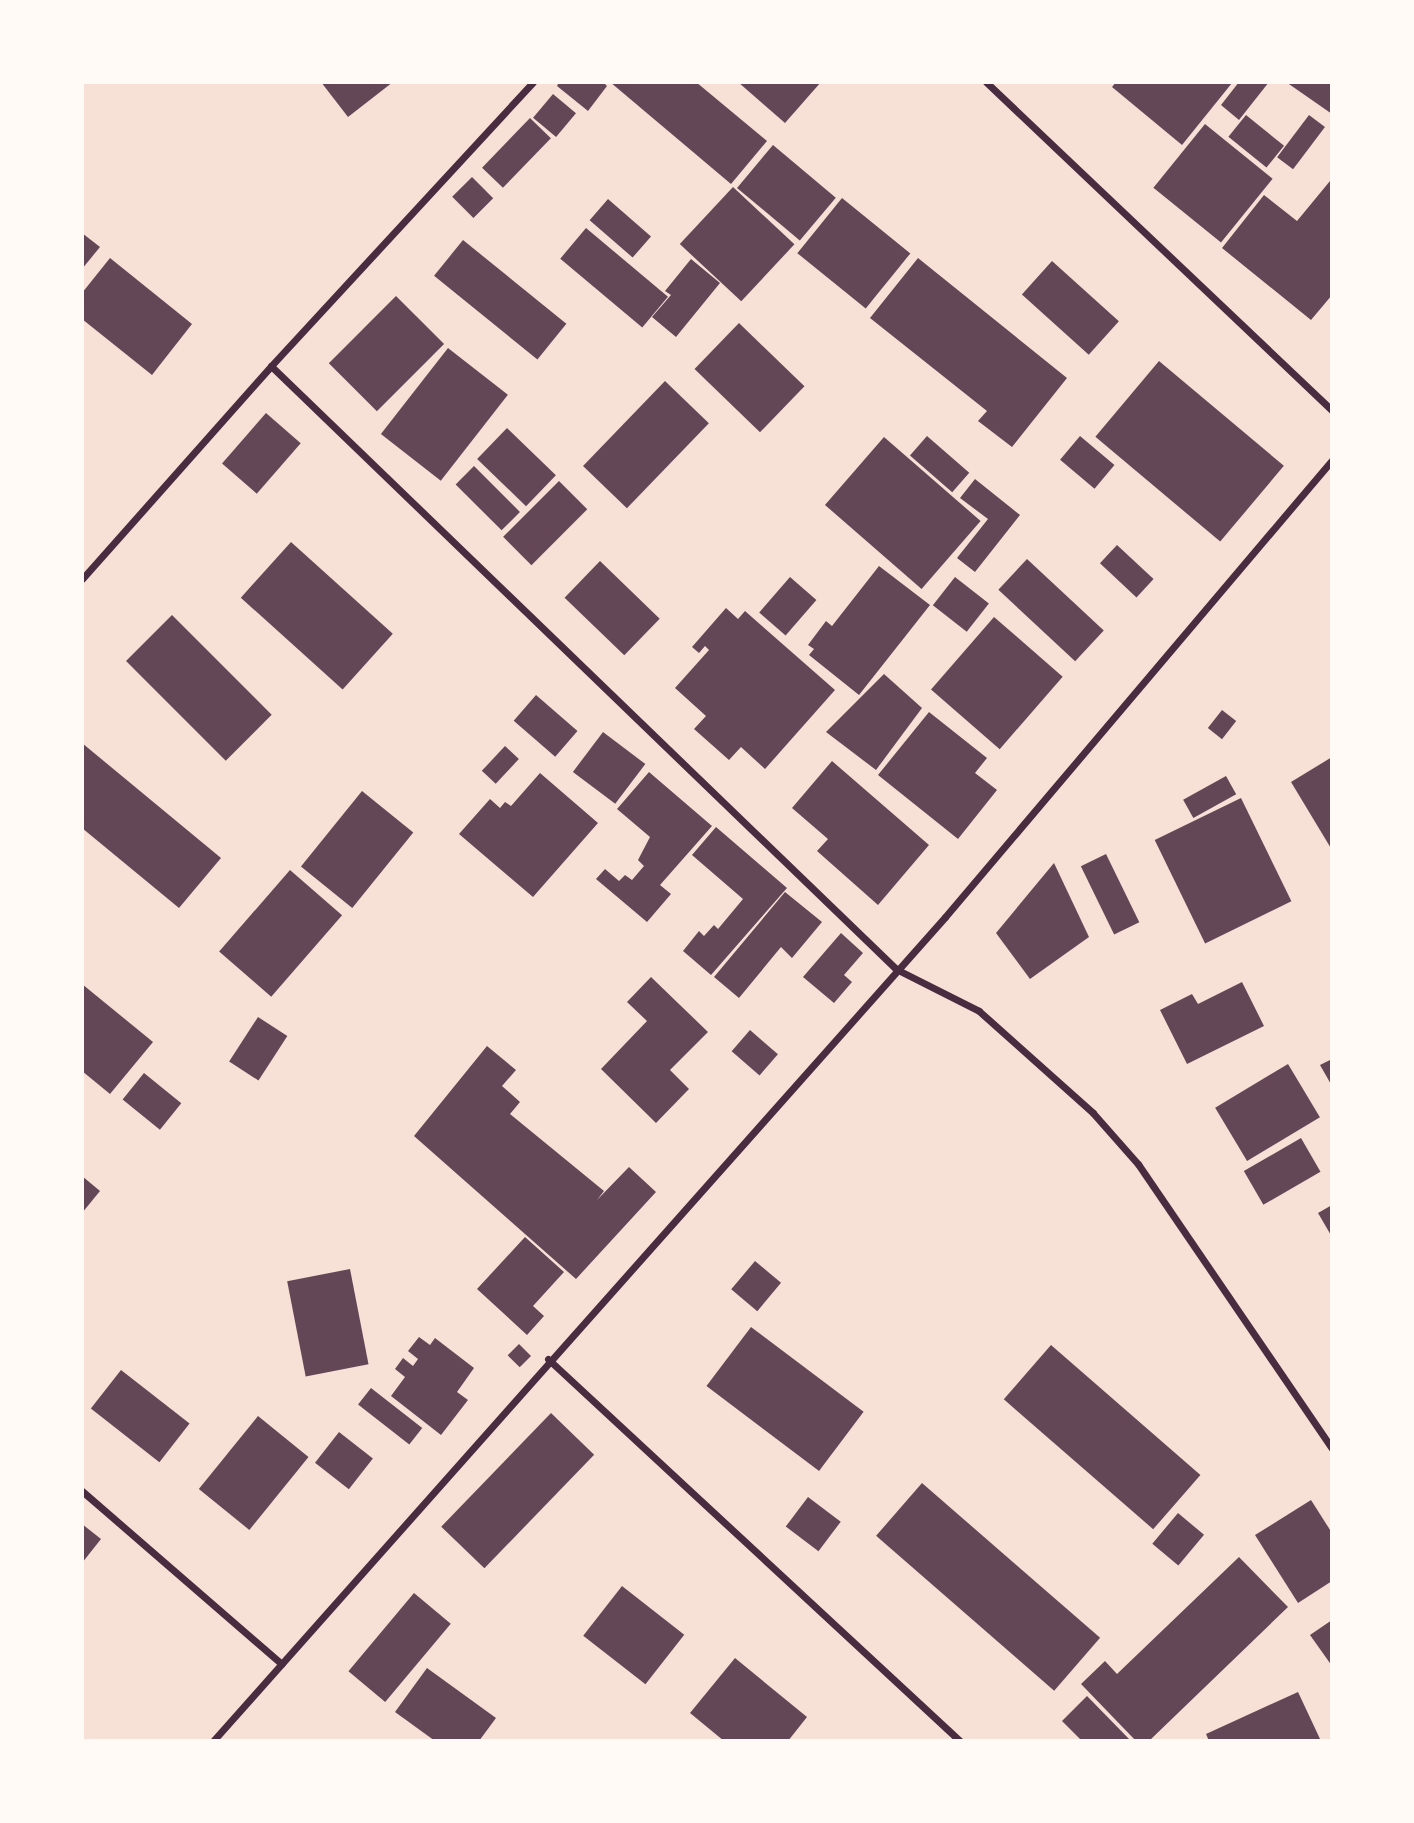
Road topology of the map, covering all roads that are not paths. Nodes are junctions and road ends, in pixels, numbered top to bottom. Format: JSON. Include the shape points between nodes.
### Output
{"nodes":[{"id":1,"x":533,"y":82,"type":"edge"},
{"id":2,"x":986,"y":82,"type":"edge"},
{"id":3,"x":271,"y":366,"type":"junction"},
{"id":4,"x":1332,"y":410,"type":"edge"},
{"id":5,"x":1332,"y":460,"type":"edge"},
{"id":6,"x":82,"y":579,"type":"edge"},
{"id":7,"x":896,"y":970,"type":"junction"},
{"id":8,"x":548,"y":1359,"type":"junction"},
{"id":9,"x":1332,"y":1448,"type":"edge"},
{"id":10,"x":82,"y":1491,"type":"edge"},
{"id":11,"x":282,"y":1664,"type":"junction"},
{"id":12,"x":214,"y":1741,"type":"edge"},
{"id":13,"x":960,"y":1741,"type":"edge"}],
"edges":[{"from":1,"to":3,"type":"street"},
{"from":2,"to":4,"type":"street"},
{"from":3,"to":6,"type":"street"},
{"from":3,"to":7,"type":"street"},
{"from":5,"to":7,"type":"street"},
{"from":7,"to":8,"type":"street"},
{"from":7,"to":9,"type":"street","via":[[979,1011],[1093,1113],[1138,1164]]},
{"from":8,"to":11,"type":"street"},
{"from":8,"to":13,"type":"street"},
{"from":10,"to":11,"type":"street"},
{"from":11,"to":12,"type":"street"}]}
